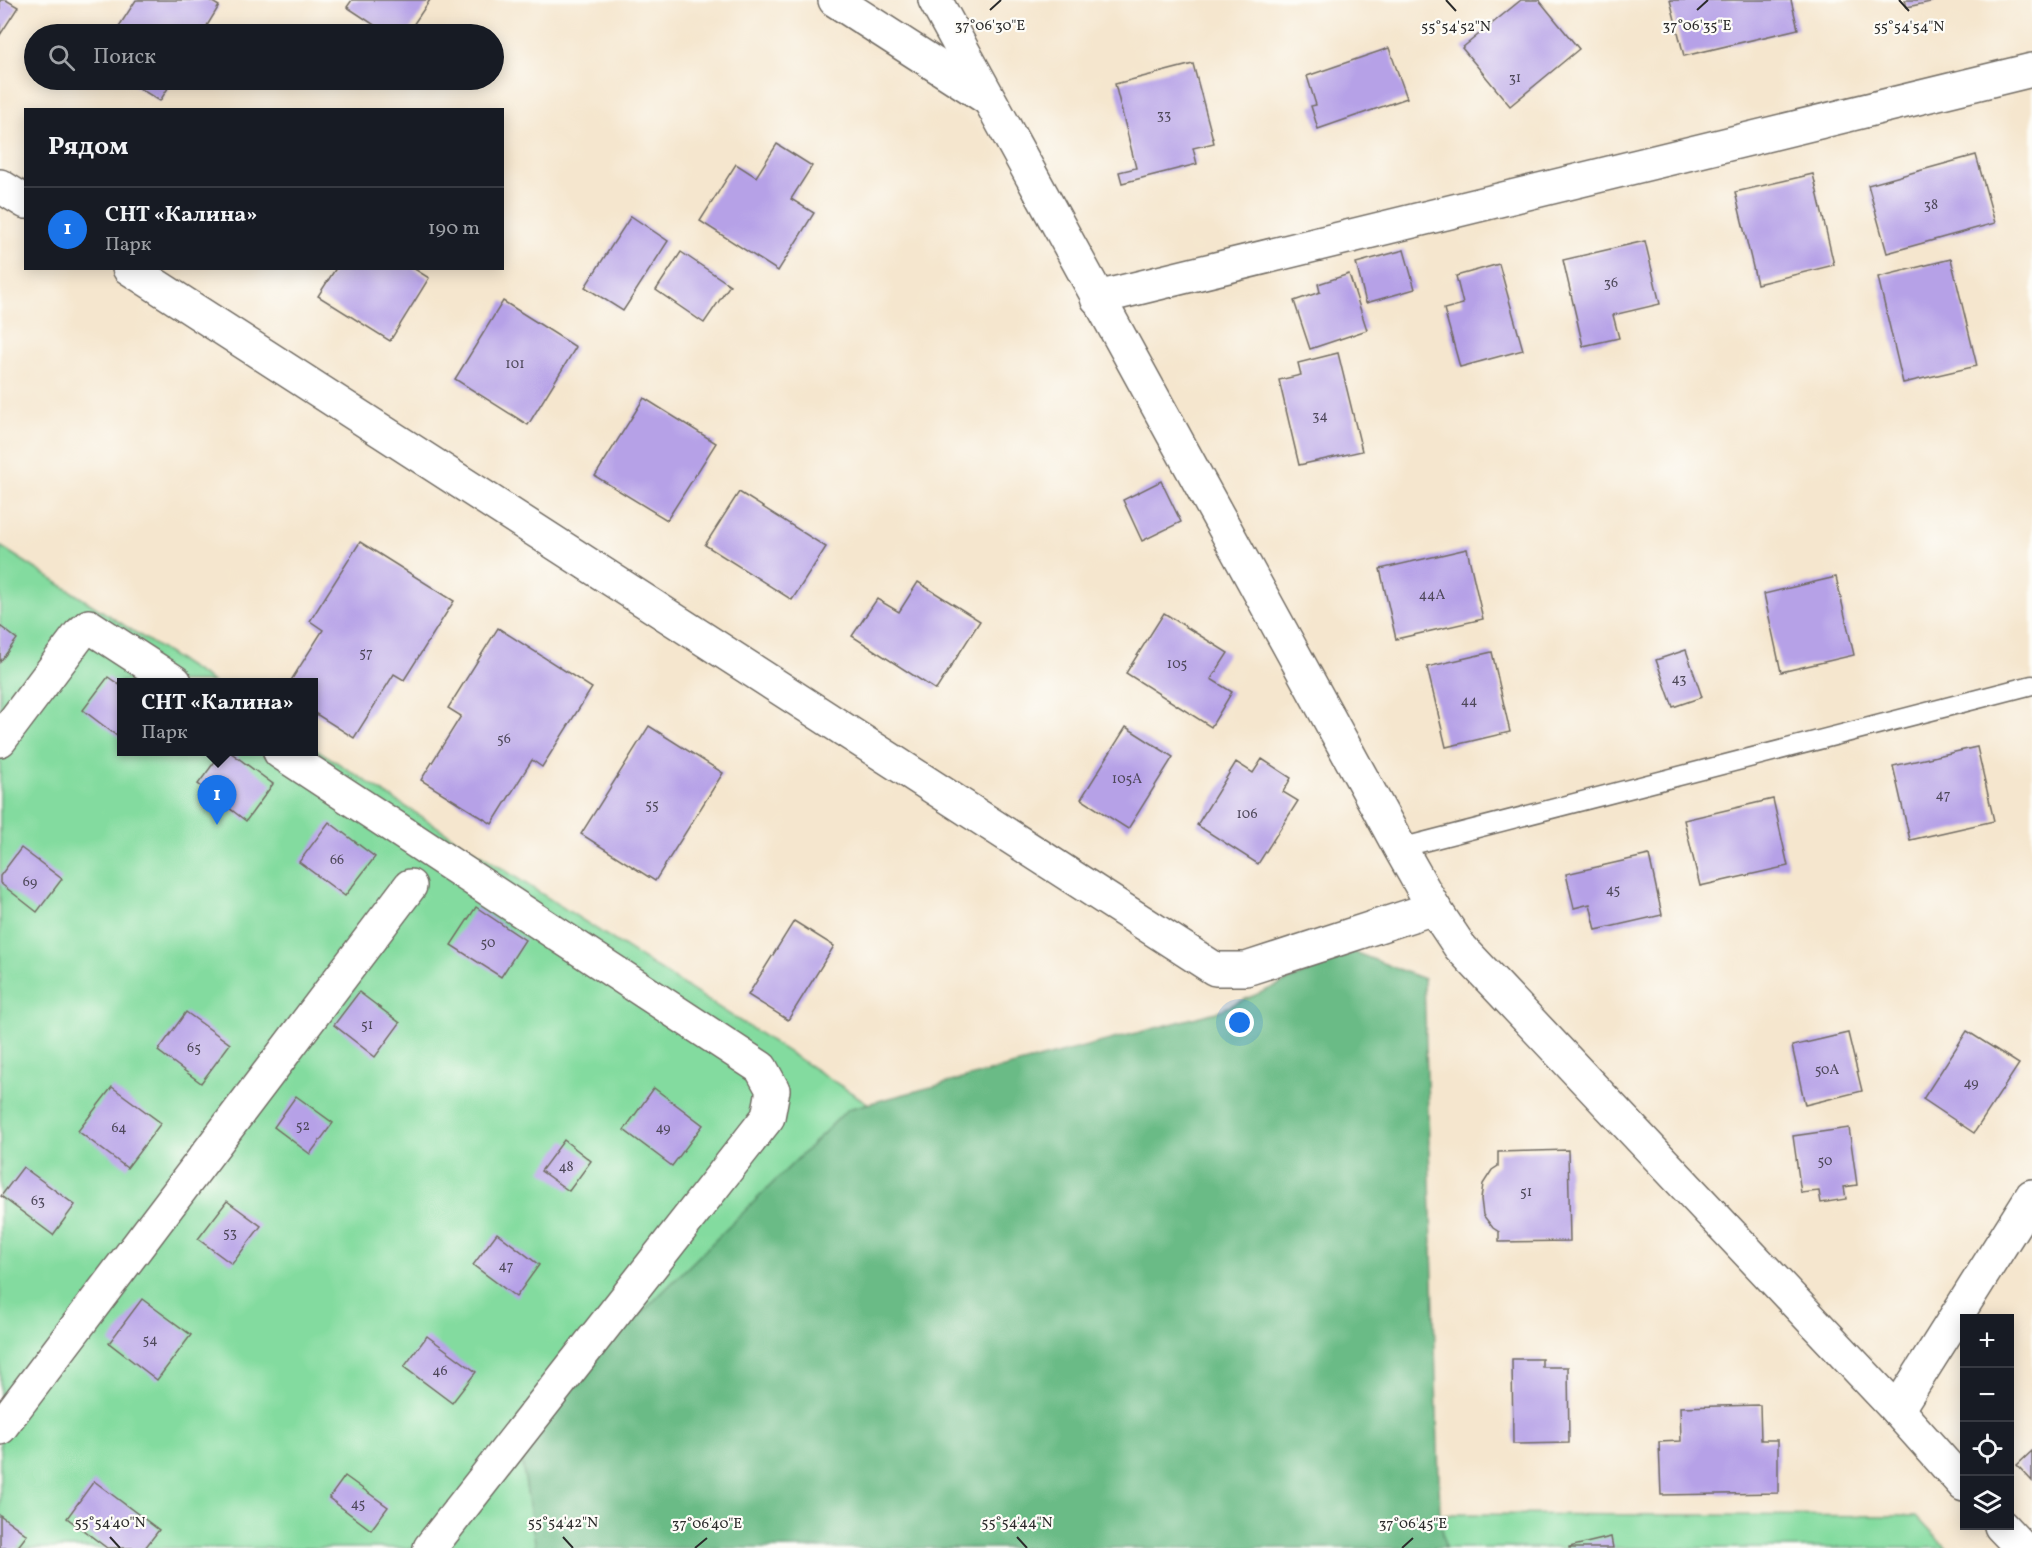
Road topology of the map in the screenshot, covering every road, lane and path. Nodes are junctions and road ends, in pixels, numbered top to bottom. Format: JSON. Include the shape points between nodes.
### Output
{"nodes":[{"id":1,"x":835,"y":0,"type":"edge"},
{"id":2,"x":935,"y":0,"type":"edge"},
{"id":3,"x":2032,"y":70,"type":"edge"},
{"id":4,"x":989,"y":99,"type":"junction"},
{"id":5,"x":0,"y":186,"type":"edge"},
{"id":6,"x":24,"y":201,"type":"edge"},
{"id":7,"x":132,"y":270,"type":"edge"},
{"id":8,"x":1097,"y":298,"type":"junction"},
{"id":9,"x":169,"y":678,"type":"edge"},
{"id":10,"x":2032,"y":685,"type":"edge"},
{"id":11,"x":0,"y":740,"type":"edge"},
{"id":12,"x":286,"y":756,"type":"edge"},
{"id":13,"x":1400,"y":848,"type":"junction"},
{"id":14,"x":410,"y":886,"type":"dead end"},
{"id":15,"x":1434,"y":908,"type":"junction"},
{"id":16,"x":2032,"y":1196,"type":"edge"},
{"id":17,"x":1897,"y":1410,"type":"junction"},
{"id":18,"x":0,"y":1428,"type":"edge"},
{"id":19,"x":1960,"y":1479,"type":"edge"},
{"id":20,"x":2005,"y":1530,"type":"edge"},
{"id":21,"x":430,"y":1548,"type":"edge"},
{"id":22,"x":2022,"y":1548,"type":"edge"}],
"edges":[{"from":1,"to":4,"type":"street"},
{"from":2,"to":4,"type":"street"},
{"from":3,"to":8,"type":"street"},
{"from":4,"to":8,"type":"street"},
{"from":5,"to":6,"type":"street"},
{"from":7,"to":15,"type":"street","via":[[1215,969],[1246,969]]},
{"from":8,"to":13,"type":"street"},
{"from":9,"to":11,"type":"street","via":[[89,626]]},
{"from":10,"to":13,"type":"lane"},
{"from":12,"to":21,"type":"street","via":[[760,1068],[773,1090],[768,1117]]},
{"from":13,"to":15,"type":"street"},
{"from":14,"to":18,"type":"street"},
{"from":15,"to":17,"type":"street","via":[[1460,947]]},
{"from":16,"to":17,"type":"street"},
{"from":17,"to":19,"type":"street"},
{"from":20,"to":22,"type":"street"}]}
